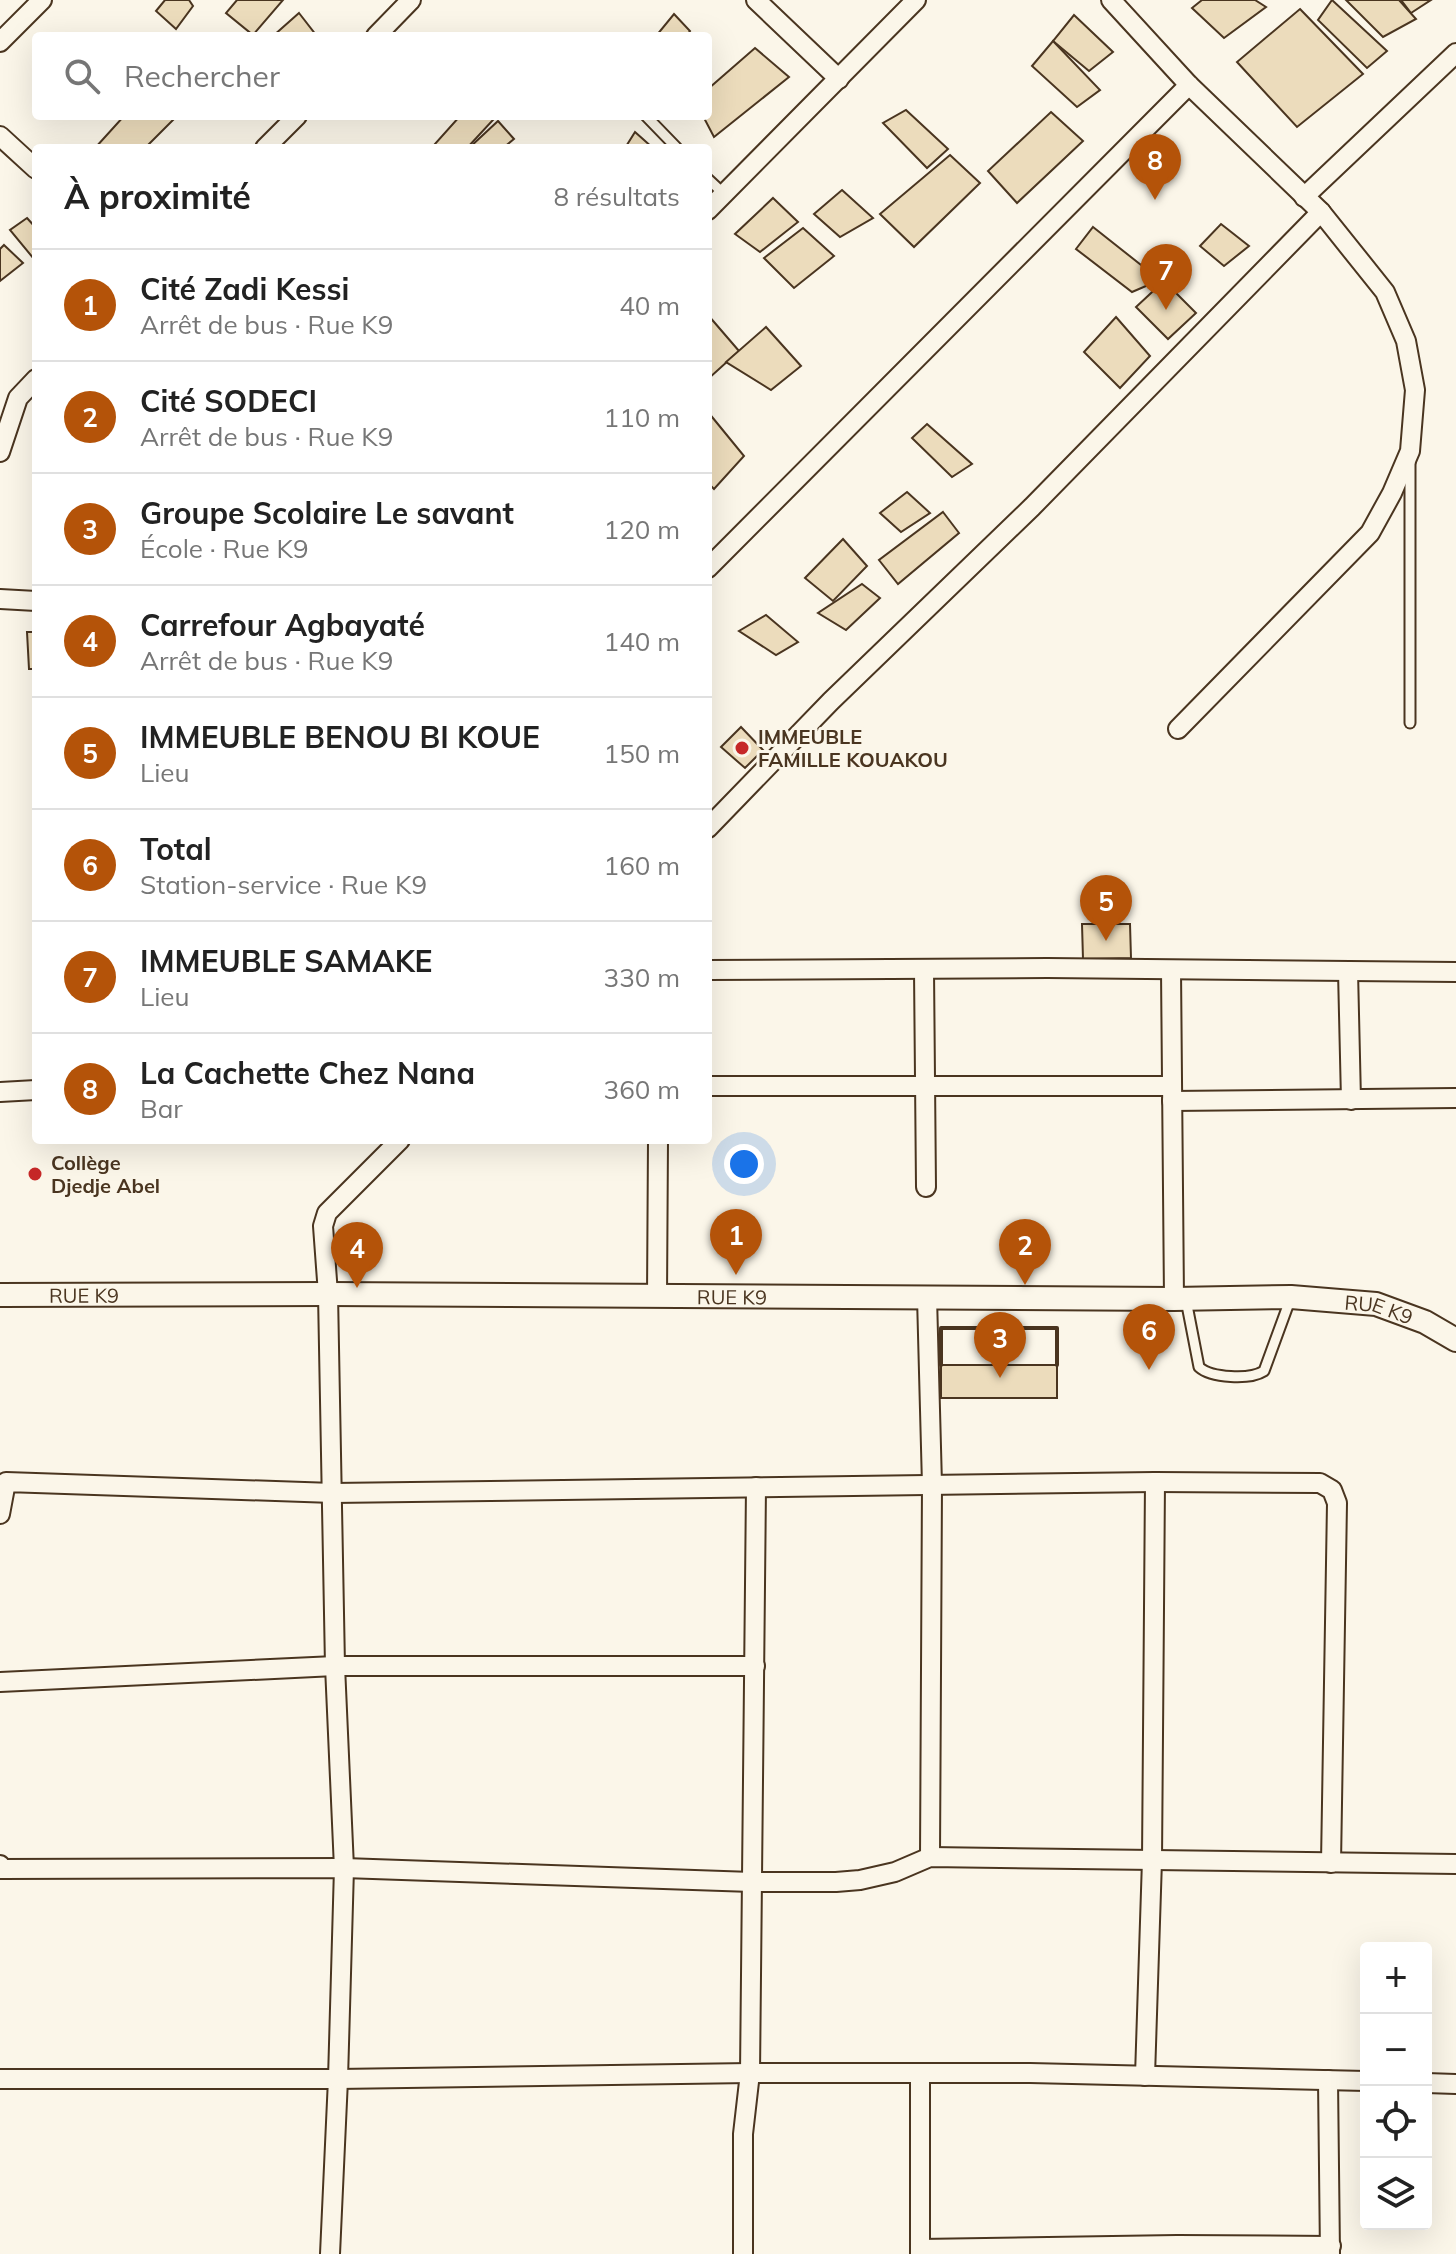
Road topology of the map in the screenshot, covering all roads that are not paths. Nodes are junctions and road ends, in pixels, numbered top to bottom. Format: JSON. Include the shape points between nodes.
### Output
{"nodes":[{"id":1,"x":42,"y":0,"type":"edge"},
{"id":2,"x":411,"y":0,"type":"edge"},
{"id":3,"x":756,"y":0,"type":"edge"},
{"id":4,"x":916,"y":0,"type":"edge"},
{"id":5,"x":1111,"y":0,"type":"edge"},
{"id":6,"x":380,"y":32,"type":"edge"},
{"id":7,"x":0,"y":42,"type":"edge"},
{"id":8,"x":1456,"y":53,"type":"edge"},
{"id":9,"x":839,"y":79,"type":"junction"},
{"id":10,"x":1189,"y":85,"type":"junction"},
{"id":11,"x":293,"y":120,"type":"edge"},
{"id":12,"x":650,"y":120,"type":"edge"},
{"id":13,"x":0,"y":136,"type":"edge"},
{"id":14,"x":269,"y":144,"type":"edge"},
{"id":15,"x":673,"y":144,"type":"edge"},
{"id":16,"x":32,"y":165,"type":"edge"},
{"id":17,"x":712,"y":183,"type":"edge"},
{"id":18,"x":724,"y":194,"type":"junction"},
{"id":19,"x":1304,"y":197,"type":"junction"},
{"id":20,"x":712,"y":206,"type":"edge"},
{"id":21,"x":1321,"y":212,"type":"junction"},
{"id":22,"x":32,"y":383,"type":"edge"},
{"id":23,"x":1410,"y":451,"type":"junction"},
{"id":24,"x":0,"y":452,"type":"edge"},
{"id":25,"x":712,"y":564,"type":"edge"},
{"id":26,"x":0,"y":599,"type":"edge"},
{"id":27,"x":32,"y":601,"type":"edge"},
{"id":28,"x":1410,"y":723,"type":"dead end"},
{"id":29,"x":1178,"y":729,"type":"dead end"},
{"id":30,"x":712,"y":824,"type":"edge"},
{"id":31,"x":712,"y":970,"type":"edge"},
{"id":32,"x":924,"y":970,"type":"junction"},
{"id":33,"x":1171,"y":970,"type":"junction"},
{"id":34,"x":1348,"y":971,"type":"junction"},
{"id":35,"x":1456,"y":972,"type":"edge"},
{"id":36,"x":712,"y":1086,"type":"edge"},
{"id":37,"x":927,"y":1086,"type":"junction"},
{"id":38,"x":32,"y":1090,"type":"edge"},
{"id":39,"x":0,"y":1092,"type":"edge"},
{"id":40,"x":1172,"y":1094,"type":"junction"},
{"id":41,"x":1455,"y":1098,"type":"edge"},
{"id":42,"x":1351,"y":1100,"type":"junction"},
{"id":43,"x":396,"y":1144,"type":"edge"},
{"id":44,"x":658,"y":1144,"type":"edge"},
{"id":45,"x":926,"y":1187,"type":"dead end"},
{"id":46,"x":328,"y":1294,"type":"junction"},
{"id":47,"x":0,"y":1295,"type":"edge"},
{"id":48,"x":657,"y":1297,"type":"junction"},
{"id":49,"x":927,"y":1297,"type":"junction"},
{"id":50,"x":1291,"y":1297,"type":"junction"},
{"id":51,"x":1180,"y":1298,"type":"junction"},
{"id":52,"x":1456,"y":1340,"type":"edge"},
{"id":53,"x":3,"y":1482,"type":"edge"},
{"id":54,"x":1155,"y":1482,"type":"junction"},
{"id":55,"x":932,"y":1485,"type":"junction"},
{"id":56,"x":756,"y":1487,"type":"junction"},
{"id":57,"x":333,"y":1493,"type":"junction"},
{"id":58,"x":0,"y":1514,"type":"edge"},
{"id":59,"x":335,"y":1666,"type":"junction"},
{"id":60,"x":755,"y":1666,"type":"junction"},
{"id":61,"x":0,"y":1682,"type":"edge"},
{"id":62,"x":930,"y":1857,"type":"junction"},
{"id":63,"x":1152,"y":1860,"type":"junction"},
{"id":64,"x":1331,"y":1863,"type":"junction"},
{"id":65,"x":1456,"y":1864,"type":"edge"},
{"id":66,"x":0,"y":1865,"type":"edge"},
{"id":67,"x":344,"y":1868,"type":"junction"},
{"id":68,"x":752,"y":1882,"type":"junction"},
{"id":69,"x":750,"y":2073,"type":"junction"},
{"id":70,"x":920,"y":2073,"type":"junction"},
{"id":71,"x":1145,"y":2076,"type":"junction"},
{"id":72,"x":0,"y":2079,"type":"edge"},
{"id":73,"x":338,"y":2079,"type":"junction"},
{"id":74,"x":1328,"y":2080,"type":"junction"},
{"id":75,"x":1360,"y":2081,"type":"edge"},
{"id":76,"x":1432,"y":2083,"type":"edge"},
{"id":77,"x":1456,"y":2084,"type":"edge"},
{"id":78,"x":1330,"y":2250,"type":"edge"},
{"id":79,"x":920,"y":2252,"type":"edge"},
{"id":80,"x":330,"y":2254,"type":"edge"},
{"id":81,"x":743,"y":2254,"type":"edge"}],
"edges":[{"from":1,"to":7,"type":"street"},
{"from":2,"to":6,"type":"street"},
{"from":3,"to":9,"type":"street"},
{"from":4,"to":9,"type":"street"},
{"from":5,"to":10,"type":"street"},
{"from":8,"to":19,"type":"street"},
{"from":9,"to":18,"type":"street"},
{"from":10,"to":19,"type":"street"},
{"from":10,"to":25,"type":"street"},
{"from":11,"to":14,"type":"street"},
{"from":12,"to":15,"type":"lane"},
{"from":13,"to":16,"type":"street"},
{"from":17,"to":18,"type":"lane"},
{"from":18,"to":20,"type":"street"},
{"from":19,"to":21,"type":"street"},
{"from":21,"to":23,"type":"street","via":[[1385,292],[1406,341],[1415,390]]},
{"from":21,"to":30,"type":"street"},
{"from":22,"to":24,"type":"street","via":[[18,398]]},
{"from":23,"to":28,"type":"lane"},
{"from":23,"to":29,"type":"street","via":[[1370,533]]},
{"from":26,"to":27,"type":"street"},
{"from":31,"to":32,"type":"street"},
{"from":32,"to":33,"type":"street"},
{"from":32,"to":37,"type":"street"},
{"from":33,"to":34,"type":"street"},
{"from":33,"to":40,"type":"street"},
{"from":34,"to":35,"type":"street"},
{"from":34,"to":42,"type":"street"},
{"from":36,"to":37,"type":"street"},
{"from":37,"to":40,"type":"street"},
{"from":37,"to":45,"type":"street"},
{"from":38,"to":39,"type":"street"},
{"from":40,"to":42,"type":"street"},
{"from":40,"to":51,"type":"street"},
{"from":41,"to":42,"type":"street"},
{"from":43,"to":46,"type":"street","via":[[327,1213],[323,1226]]},
{"from":44,"to":48,"type":"street"},
{"from":46,"to":47,"type":"street","name":"RUE K9"},
{"from":46,"to":48,"type":"street","name":"RUE K9"},
{"from":46,"to":57,"type":"street"},
{"from":48,"to":49,"type":"street","name":"RUE K9"},
{"from":49,"to":51,"type":"street","name":"RUE K9"},
{"from":49,"to":55,"type":"street"},
{"from":50,"to":51,"type":"street","name":"RUE K9"},
{"from":50,"to":51,"type":"lane","via":[[1264,1371],[1252,1377],[1207,1374],[1199,1367]]},
{"from":50,"to":52,"type":"street","name":"RUE K9","via":[[1376,1304]]},
{"from":53,"to":57,"type":"street"},
{"from":53,"to":58,"type":"street"},
{"from":54,"to":55,"type":"street"},
{"from":54,"to":63,"type":"street"},
{"from":54,"to":64,"type":"street","via":[[1320,1483],[1332,1490],[1337,1503]]},
{"from":55,"to":56,"type":"street"},
{"from":55,"to":62,"type":"street"},
{"from":56,"to":57,"type":"street"},
{"from":56,"to":60,"type":"street"},
{"from":57,"to":59,"type":"street"},
{"from":59,"to":60,"type":"street"},
{"from":59,"to":61,"type":"street"},
{"from":59,"to":67,"type":"street"},
{"from":60,"to":68,"type":"street"},
{"from":62,"to":63,"type":"street"},
{"from":62,"to":68,"type":"street","via":[[860,1880]]},
{"from":63,"to":64,"type":"street"},
{"from":63,"to":71,"type":"street"},
{"from":64,"to":65,"type":"street"},
{"from":66,"to":67,"type":"street"},
{"from":67,"to":68,"type":"street"},
{"from":67,"to":73,"type":"street"},
{"from":68,"to":69,"type":"street"},
{"from":69,"to":70,"type":"street"},
{"from":69,"to":73,"type":"street"},
{"from":69,"to":81,"type":"street","via":[[743,2134]]},
{"from":70,"to":71,"type":"street"},
{"from":70,"to":79,"type":"street"},
{"from":71,"to":74,"type":"street"},
{"from":72,"to":73,"type":"street"},
{"from":73,"to":80,"type":"street"},
{"from":74,"to":75,"type":"street"},
{"from":74,"to":78,"type":"street"},
{"from":76,"to":77,"type":"street"},
{"from":78,"to":79,"type":"street","via":[[1177,2245]]}]}
